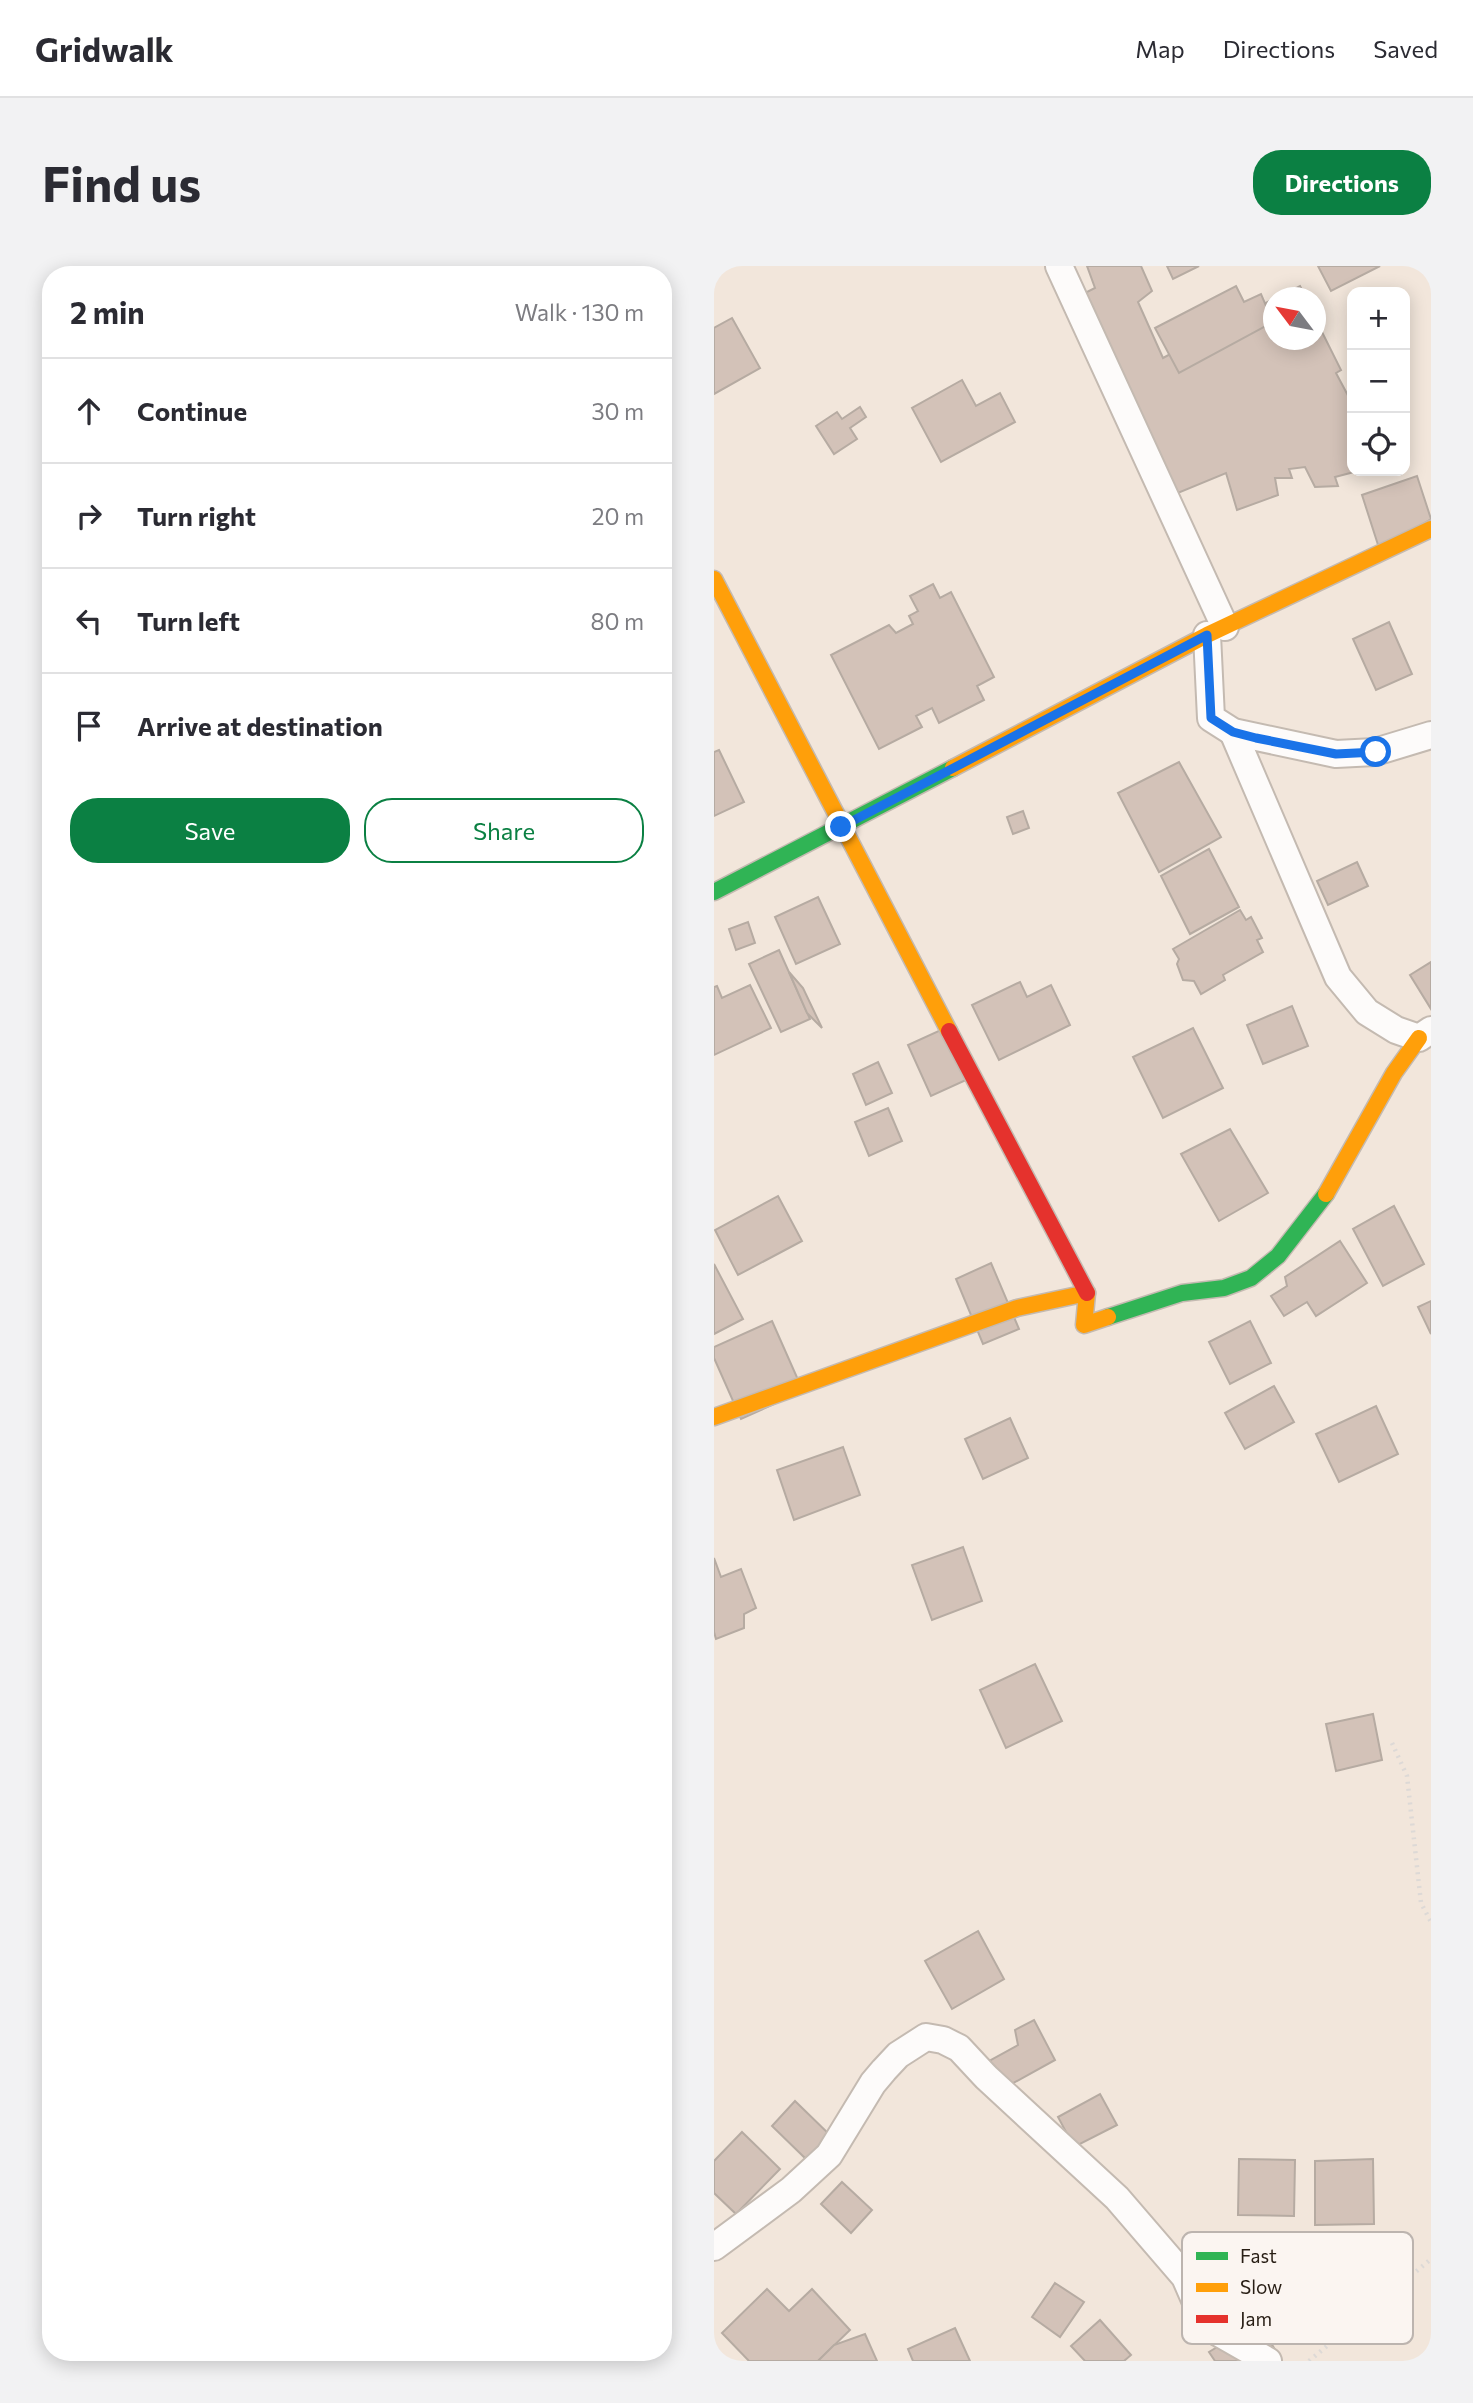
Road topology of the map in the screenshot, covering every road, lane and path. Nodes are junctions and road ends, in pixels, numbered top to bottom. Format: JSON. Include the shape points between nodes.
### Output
{"nodes":[{"id":1,"x":1059,"y":266,"type":"edge"},
{"id":2,"x":1431,"y":529,"type":"edge"},
{"id":3,"x":714,"y":579,"type":"edge"},
{"id":4,"x":1216,"y":631,"type":"junction"},
{"id":5,"x":1233,"y":732,"type":"junction"},
{"id":6,"x":1431,"y":735,"type":"edge"},
{"id":7,"x":841,"y":827,"type":"junction"},
{"id":8,"x":714,"y":892,"type":"edge"},
{"id":9,"x":1425,"y":1034,"type":"edge"},
{"id":10,"x":1087,"y":1293,"type":"junction"},
{"id":11,"x":714,"y":1417,"type":"edge"},
{"id":12,"x":1392,"y":1743,"type":"dead end"},
{"id":13,"x":1431,"y":1922,"type":"edge"},
{"id":14,"x":714,"y":2247,"type":"edge"},
{"id":15,"x":1431,"y":2259,"type":"edge"},
{"id":16,"x":1182,"y":2273,"type":"edge"},
{"id":17,"x":1413,"y":2274,"type":"edge"},
{"id":18,"x":1238,"y":2344,"type":"edge"},
{"id":19,"x":1329,"y":2344,"type":"edge"},
{"id":20,"x":1268,"y":2361,"type":"edge"},
{"id":21,"x":1309,"y":2361,"type":"edge"}],
"edges":[{"from":1,"to":4,"type":"street"},
{"from":2,"to":4,"type":"street"},
{"from":3,"to":7,"type":"street"},
{"from":4,"to":5,"type":"street","via":[[1211,718]]},
{"from":4,"to":7,"type":"street"},
{"from":5,"to":6,"type":"street","via":[[1336,754],[1376,752]]},
{"from":5,"to":9,"type":"street","via":[[1338,978],[1367,1012],[1396,1030]]},
{"from":7,"to":8,"type":"street"},
{"from":7,"to":10,"type":"street"},
{"from":9,"to":10,"type":"street","via":[[1394,1073],[1333,1185],[1278,1256],[1251,1278],[1224,1288],[1157,1300],[1084,1325]]},
{"from":10,"to":11,"type":"street","via":[[1017,1308]]},
{"from":12,"to":13,"type":"path","via":[[1406,1776],[1421,1903]]},
{"from":14,"to":16,"type":"street","via":[[791,2190],[829,2155],[873,2083],[898,2055],[926,2037],[959,2048],[1117,2197]]},
{"from":15,"to":17,"type":"path"},
{"from":18,"to":20,"type":"street"},
{"from":19,"to":21,"type":"path"}]}
